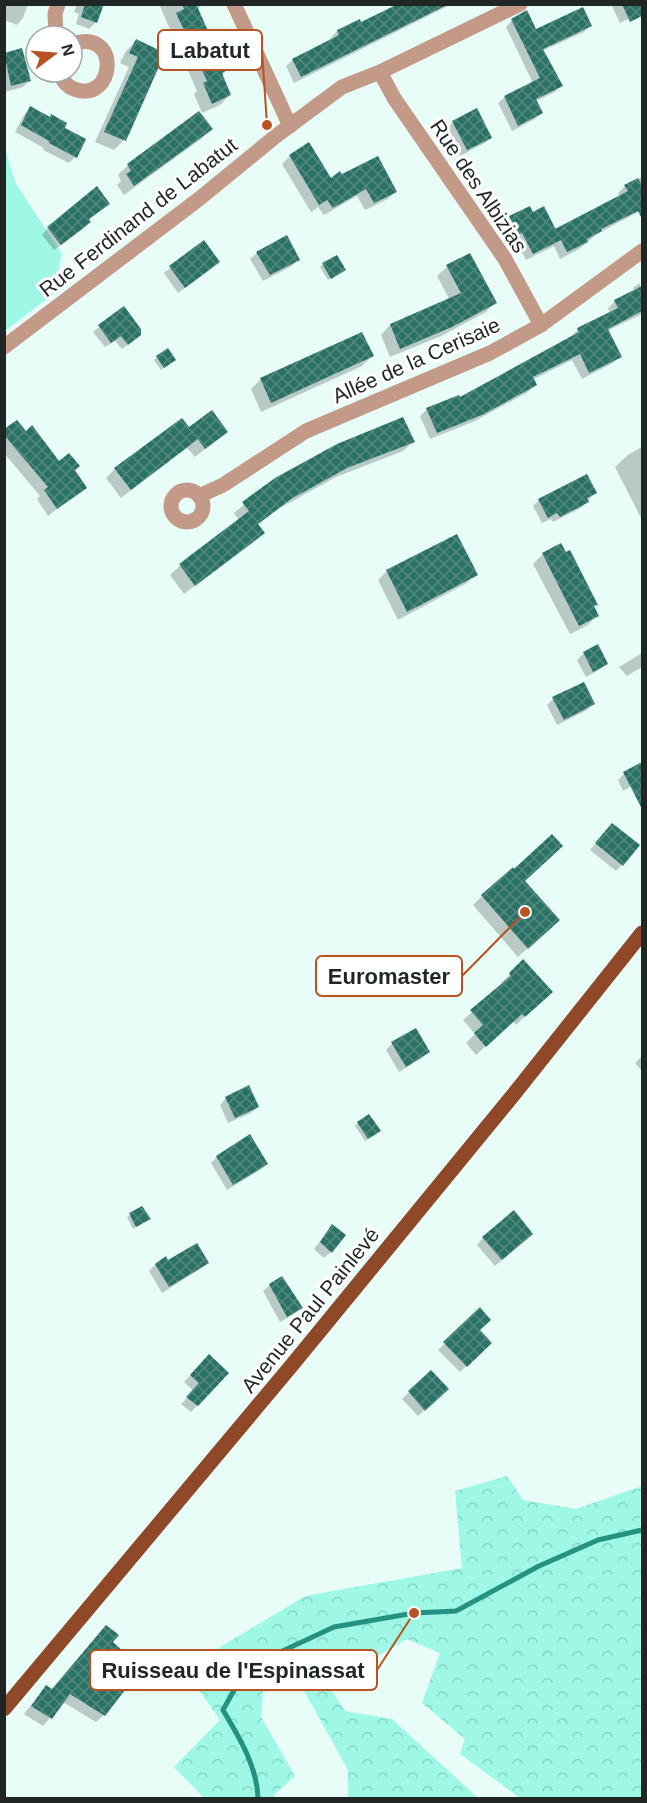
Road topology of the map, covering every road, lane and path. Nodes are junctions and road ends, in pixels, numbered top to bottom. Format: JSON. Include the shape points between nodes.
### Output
{"nodes":[{"id":1,"x":58,"y":4,"type":"edge"},
{"id":2,"x":234,"y":4,"type":"edge"},
{"id":3,"x":520,"y":4,"type":"edge"},
{"id":4,"x":55,"y":24,"type":"edge"},
{"id":5,"x":84,"y":41,"type":"edge"},
{"id":6,"x":380,"y":72,"type":"junction"},
{"id":7,"x":66,"y":84,"type":"edge"},
{"id":8,"x":290,"y":126,"type":"junction"},
{"id":9,"x":642,"y":251,"type":"edge"},
{"id":10,"x":541,"y":325,"type":"junction"},
{"id":11,"x":4,"y":347,"type":"edge"},
{"id":12,"x":199,"y":496,"type":"dead end"},
{"id":13,"x":642,"y":933,"type":"edge"},
{"id":14,"x":4,"y":1709,"type":"edge"}],
"edges":[{"from":1,"to":4,"type":"street"},
{"from":2,"to":8,"type":"street"},
{"from":3,"to":6,"type":"street","name":"Rue Ferdinand de Labatut"},
{"from":5,"to":7,"type":"street","via":[[99,46],[106,57],[104,80],[93,89],[78,91]]},
{"from":6,"to":8,"type":"street","name":"Rue Ferdinand de Labatut","via":[[342,87]]},
{"from":6,"to":10,"type":"street","name":"Rue des Albizias","via":[[505,259]]},
{"from":8,"to":11,"type":"street","name":"Rue Ferdinand de Labatut"},
{"from":9,"to":10,"type":"street","name":"Allée de la Cerisaie"},
{"from":10,"to":12,"type":"street","name":"Allée de la Cerisaie","via":[[476,360],[306,431],[223,485]]},
{"from":13,"to":14,"type":"main road","name":"Avenue Paul Painlevé","via":[[344,1302]]}]}
